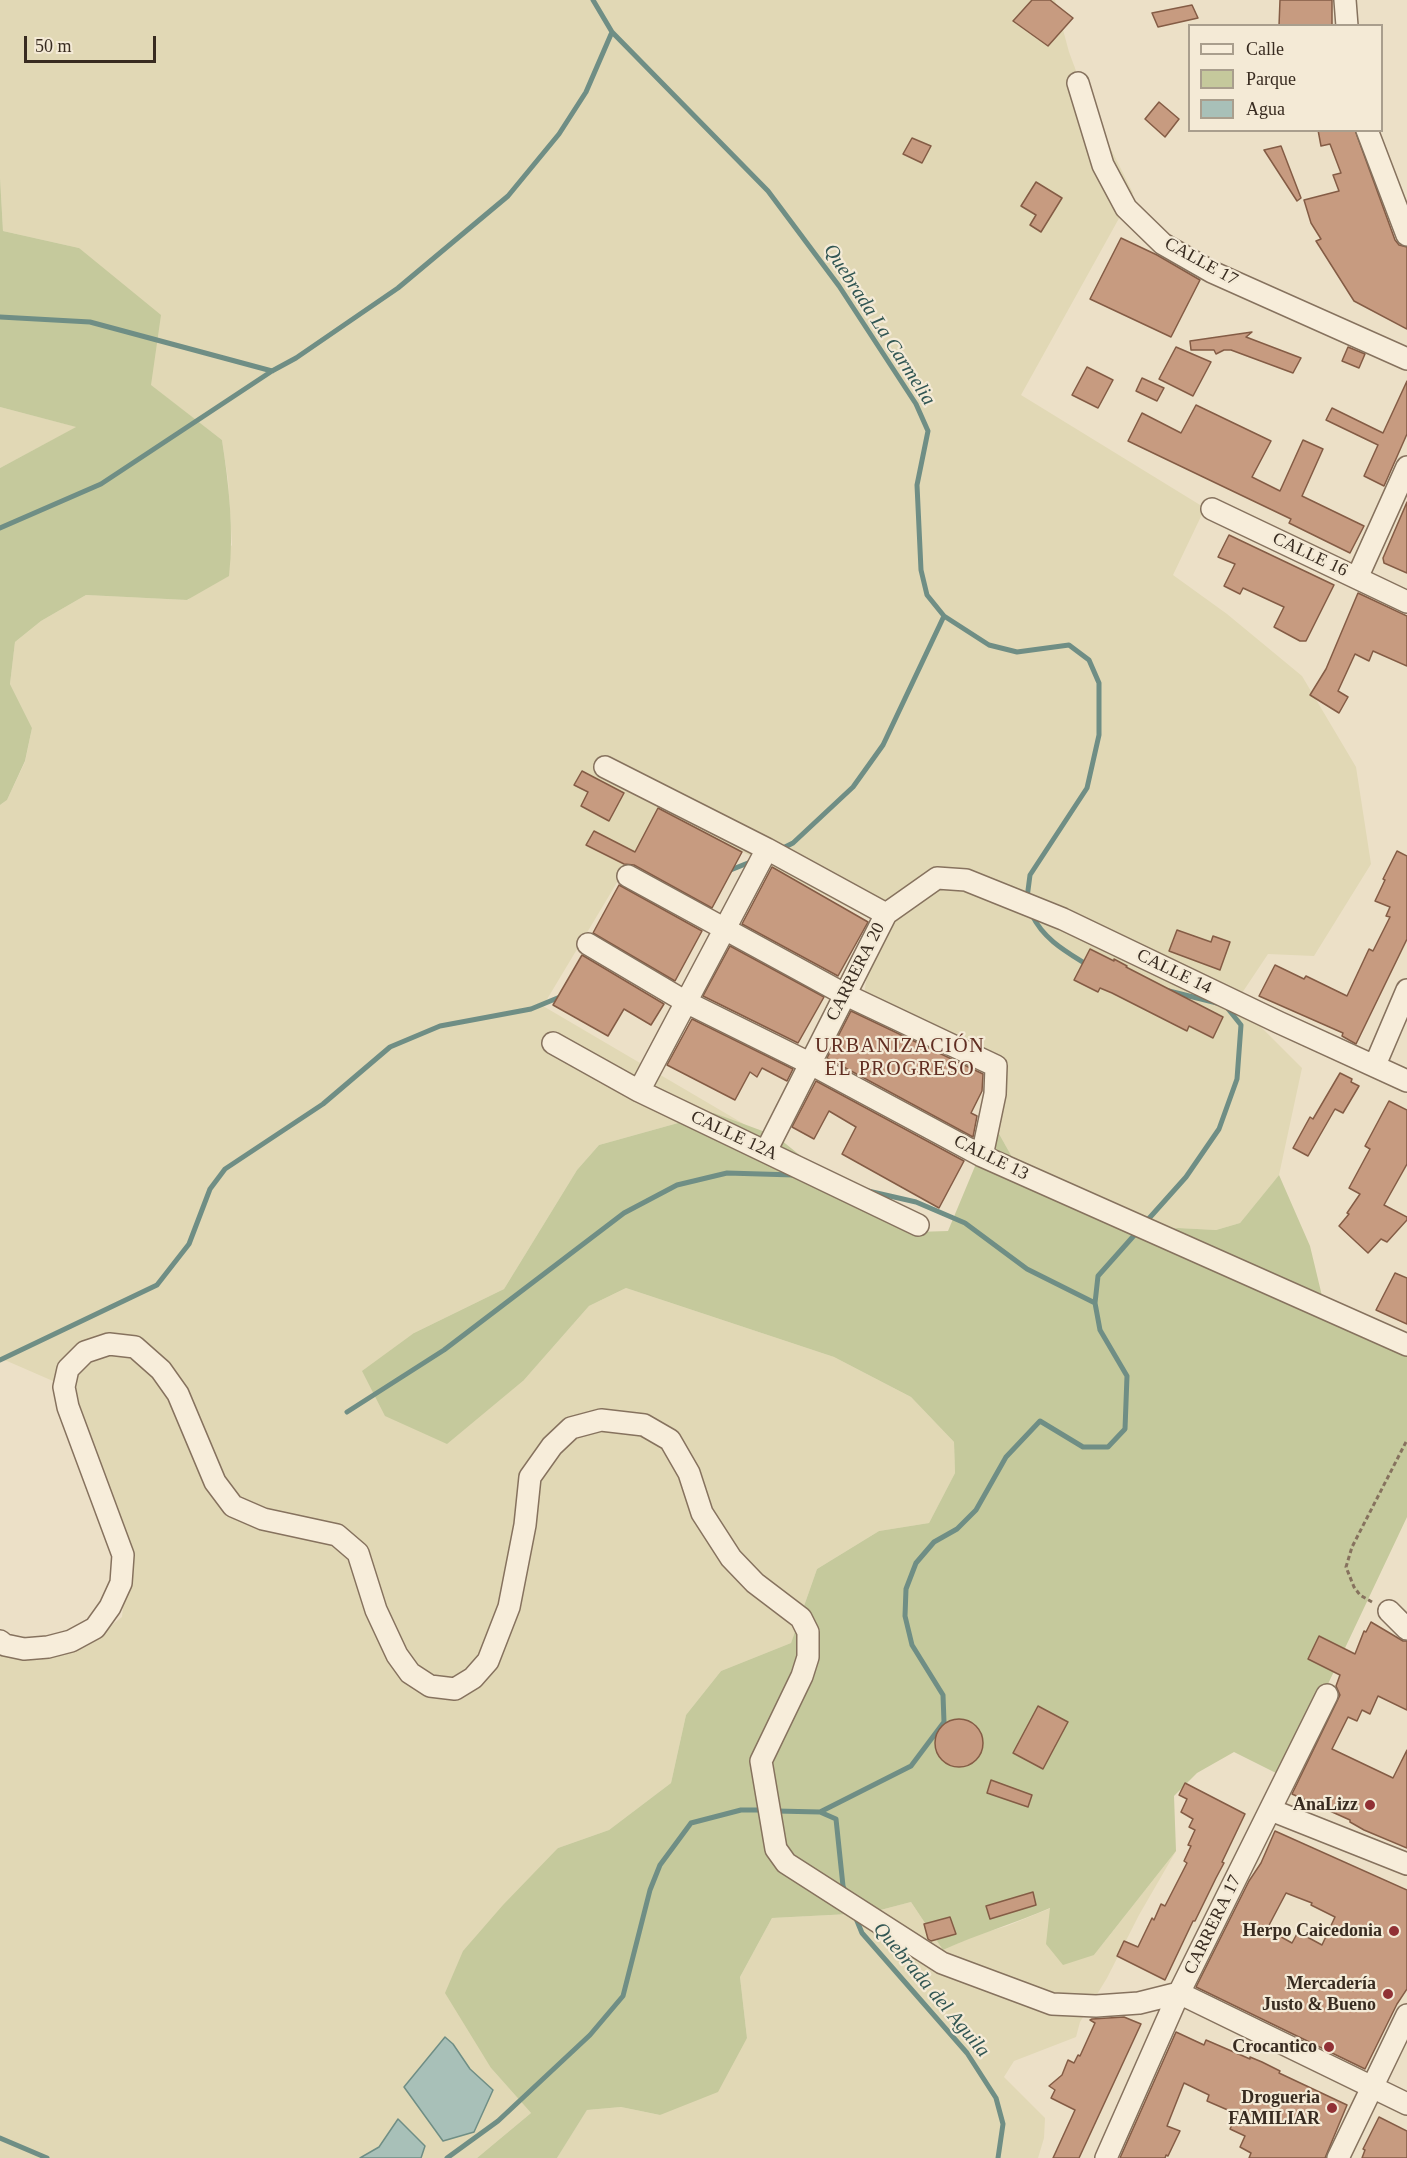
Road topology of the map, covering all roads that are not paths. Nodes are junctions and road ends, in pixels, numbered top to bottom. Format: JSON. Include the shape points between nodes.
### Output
{"nodes":[{"id":1,"x":1345,"y":0,"type":"edge"},
{"id":2,"x":1347,"y":24,"type":"edge"},
{"id":3,"x":1078,"y":83,"type":"dead end"},
{"id":4,"x":1368,"y":132,"type":"edge"},
{"id":5,"x":1407,"y":235,"type":"edge"},
{"id":6,"x":1407,"y":359,"type":"edge"},
{"id":7,"x":1407,"y":467,"type":"edge"},
{"id":8,"x":1212,"y":509,"type":"dead end"},
{"id":9,"x":1357,"y":578,"type":"junction"},
{"id":10,"x":1407,"y":602,"type":"edge"},
{"id":11,"x":605,"y":767,"type":"dead end"},
{"id":12,"x":767,"y":849,"type":"junction"},
{"id":13,"x":628,"y":876,"type":"dead end"},
{"id":14,"x":937,"y":878,"type":"joint"},
{"id":15,"x":886,"y":914,"type":"junction"},
{"id":16,"x":724,"y":929,"type":"junction"},
{"id":17,"x":588,"y":944,"type":"dead end"},
{"id":18,"x":1407,"y":990,"type":"edge"},
{"id":19,"x":844,"y":993,"type":"junction"},
{"id":20,"x":686,"y":1002,"type":"junction"},
{"id":21,"x":553,"y":1042,"type":"dead end"},
{"id":22,"x":809,"y":1063,"type":"junction"},
{"id":23,"x":1375,"y":1065,"type":"junction"},
{"id":24,"x":1407,"y":1081,"type":"edge"},
{"id":25,"x":639,"y":1090,"type":"junction"},
{"id":26,"x":766,"y":1151,"type":"junction"},
{"id":27,"x":982,"y":1156,"type":"junction"},
{"id":28,"x":918,"y":1225,"type":"dead end"},
{"id":29,"x":1407,"y":1345,"type":"edge"},
{"id":30,"x":1398,"y":1613,"type":"edge"},
{"id":31,"x":1407,"y":1629,"type":"edge"},
{"id":32,"x":0,"y":1641,"type":"edge"},
{"id":33,"x":1327,"y":1695,"type":"dead end"},
{"id":34,"x":1271,"y":1810,"type":"junction"},
{"id":35,"x":1407,"y":1864,"type":"edge"},
{"id":36,"x":1179,"y":1993,"type":"junction"},
{"id":37,"x":1407,"y":2015,"type":"edge"},
{"id":38,"x":1372,"y":2086,"type":"junction"},
{"id":39,"x":1407,"y":2104,"type":"edge"},
{"id":40,"x":1106,"y":2158,"type":"edge"},
{"id":41,"x":1338,"y":2158,"type":"edge"}],
"edges":[{"from":1,"to":2,"type":"street"},
{"from":3,"to":6,"type":"street","name":"CALLE 17","via":[[1103,165],[1126,208],[1163,244],[1212,272]]},
{"from":4,"to":5,"type":"street"},
{"from":7,"to":9,"type":"street"},
{"from":8,"to":9,"type":"street","name":"CALLE 16"},
{"from":9,"to":10,"type":"street","name":"CALLE 16"},
{"from":11,"to":12,"type":"street"},
{"from":12,"to":15,"type":"street"},
{"from":12,"to":16,"type":"street"},
{"from":13,"to":16,"type":"street"},
{"from":14,"to":15,"type":"street","name":"CARRERA 20"},
{"from":14,"to":23,"type":"street","name":"CALLE 14","via":[[966,880],[1063,919]]},
{"from":15,"to":19,"type":"street","name":"CARRERA 20"},
{"from":16,"to":19,"type":"street"},
{"from":16,"to":20,"type":"street"},
{"from":17,"to":20,"type":"street","name":"CALLE 13"},
{"from":18,"to":23,"type":"street"},
{"from":19,"to":22,"type":"street","name":"CARRERA 20"},
{"from":19,"to":27,"type":"street","via":[[996,1066],[995,1094]]},
{"from":20,"to":22,"type":"street","name":"CALLE 13"},
{"from":20,"to":25,"type":"street"},
{"from":21,"to":25,"type":"street","name":"CALLE 12A"},
{"from":22,"to":26,"type":"street","name":"CARRERA 20"},
{"from":22,"to":27,"type":"street","name":"CALLE 13"},
{"from":23,"to":24,"type":"street","name":"CALLE 14"},
{"from":25,"to":26,"type":"street","name":"CALLE 12A"},
{"from":26,"to":28,"type":"street","name":"CALLE 12A"},
{"from":27,"to":29,"type":"street","name":"CALLE 13"},
{"from":30,"to":31,"type":"street"},
{"from":32,"to":36,"type":"street","via":[[24,1649],[71,1641],[95,1628],[121,1583],[123,1555],[64,1388],[68,1369],[93,1349],[109,1344],[135,1347],[161,1370],[178,1394],[215,1482],[233,1506],[263,1519],[337,1535],[358,1553],[376,1610],[397,1655],[410,1673],[430,1686],[454,1689],[473,1678],[488,1661],[509,1607],[530,1478],[552,1446],[571,1428],[601,1420],[644,1425],[670,1440],[689,1473],[702,1513],[731,1558],[755,1583],[801,1618],[807,1632],[808,1657],[802,1676],[761,1761],[776,1849],[786,1863],[942,1963],[1052,2004],[1139,2003]]},
{"from":33,"to":34,"type":"street","name":"CARRERA 17"},
{"from":34,"to":35,"type":"street"},
{"from":34,"to":36,"type":"street","name":"CARRERA 17"},
{"from":36,"to":38,"type":"street"},
{"from":36,"to":40,"type":"street","name":"CARRERA 17"},
{"from":37,"to":38,"type":"street"},
{"from":38,"to":39,"type":"street"},
{"from":38,"to":41,"type":"street"}]}
